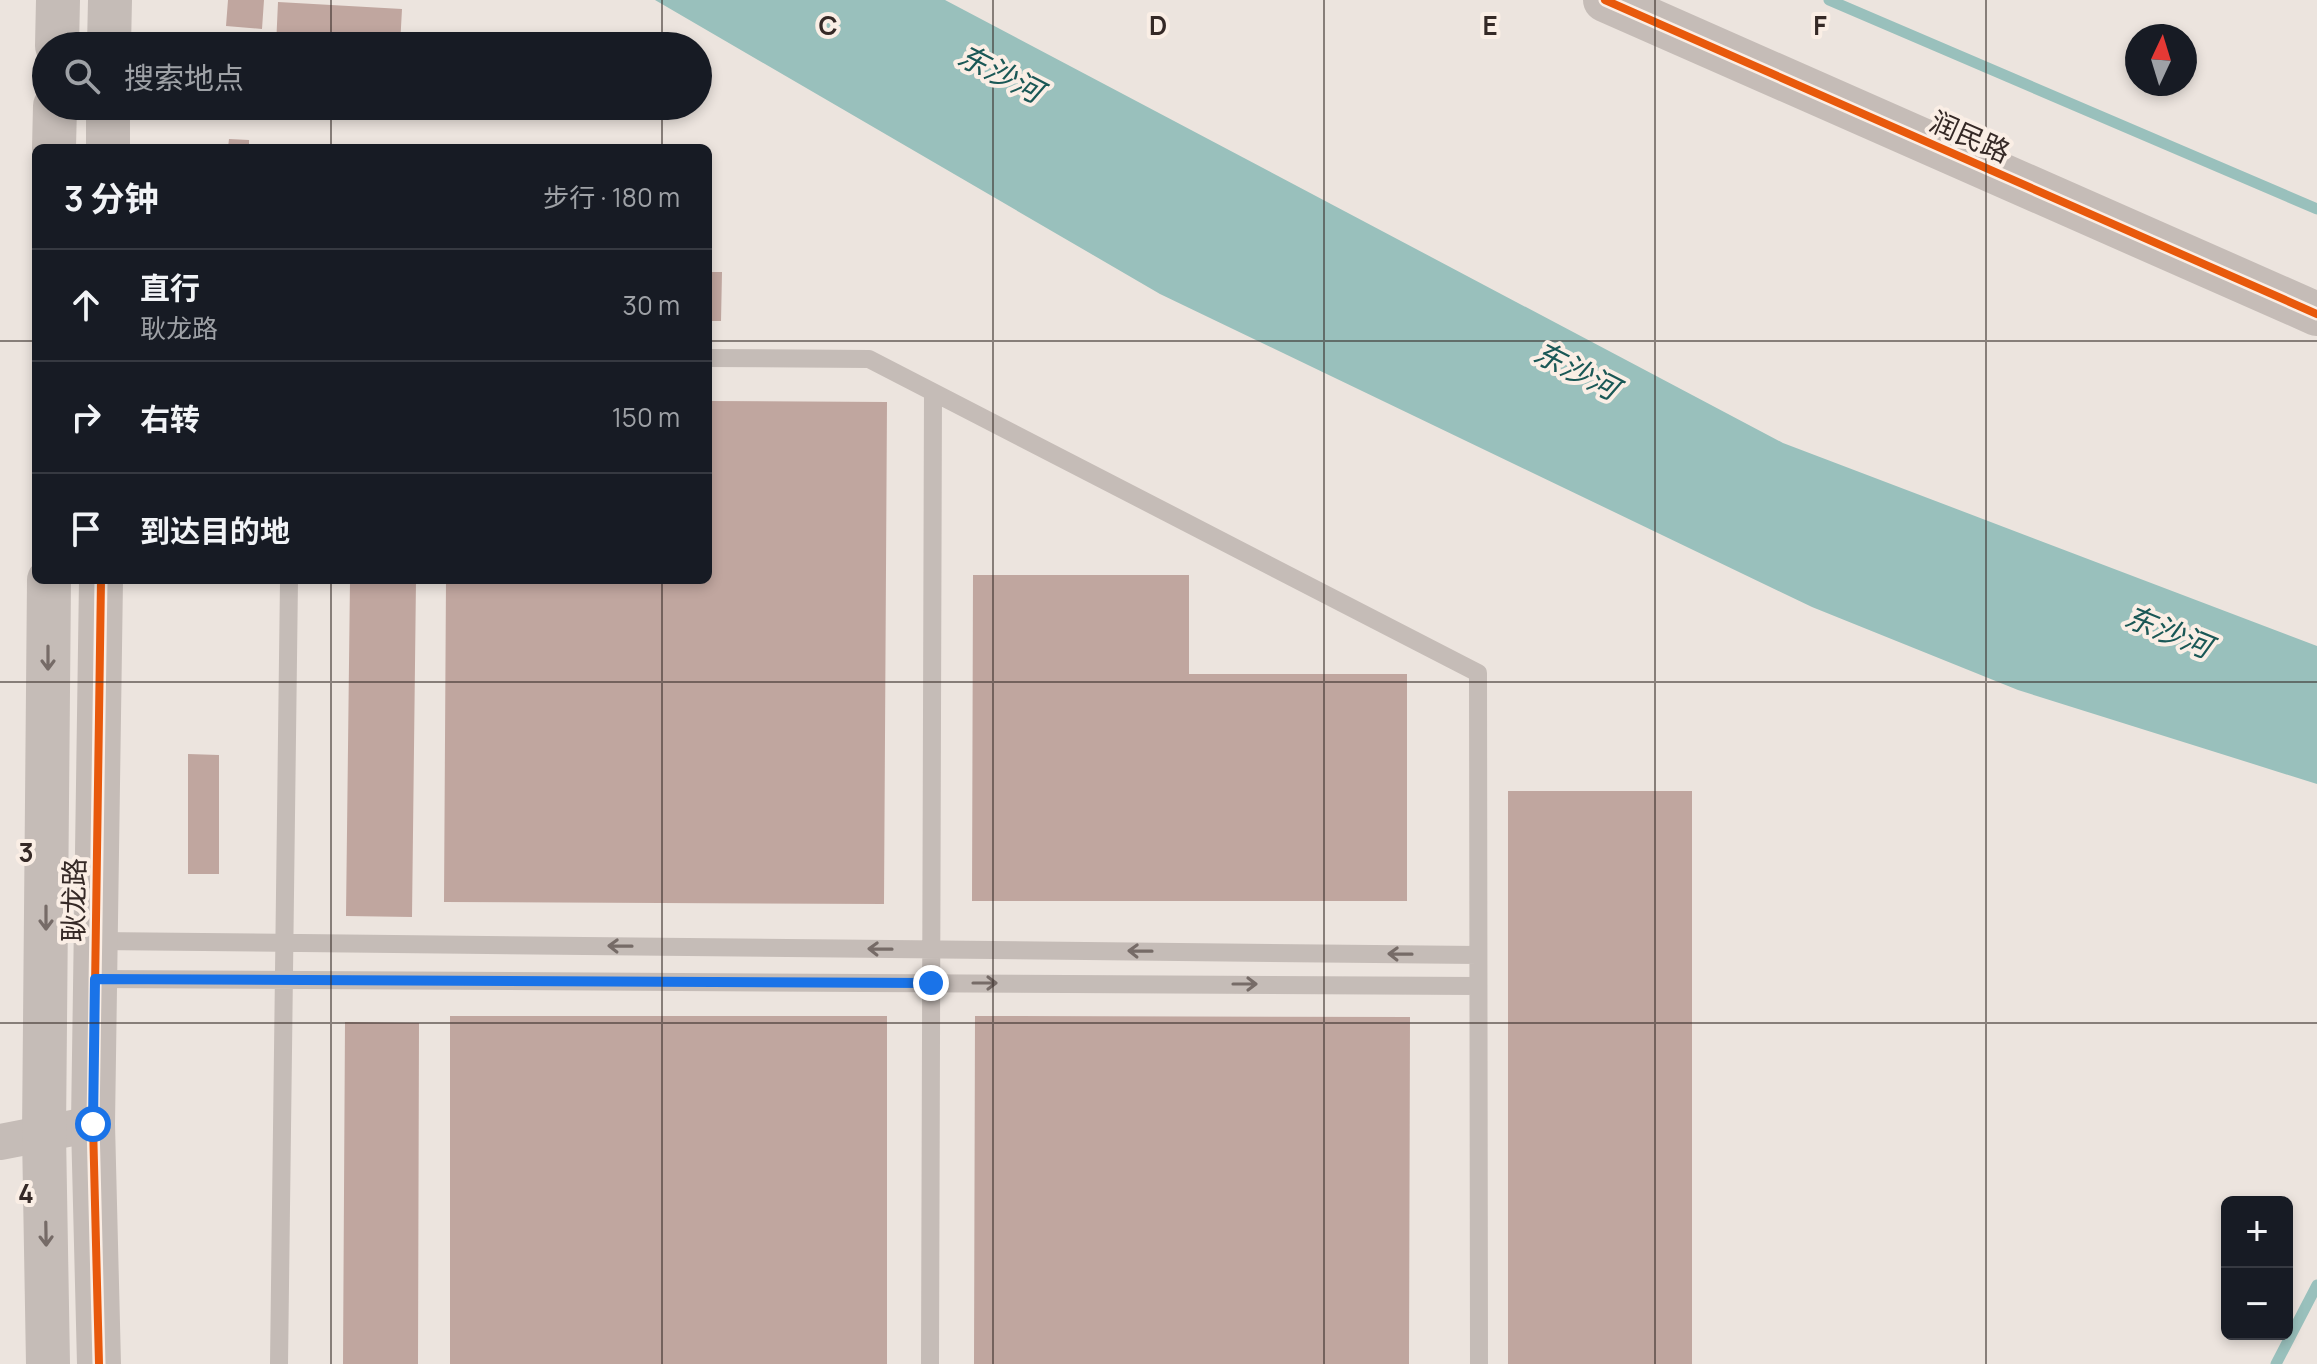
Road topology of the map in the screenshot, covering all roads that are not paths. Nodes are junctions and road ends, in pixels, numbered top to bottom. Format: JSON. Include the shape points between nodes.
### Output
{"nodes":[{"id":1,"x":58,"y":0,"type":"edge"},
{"id":2,"x":110,"y":0,"type":"edge"},
{"id":3,"x":1605,"y":0,"type":"edge"},
{"id":4,"x":57,"y":32,"type":"edge"},
{"id":5,"x":109,"y":32,"type":"edge"},
{"id":6,"x":55,"y":120,"type":"edge"},
{"id":7,"x":108,"y":120,"type":"edge"},
{"id":8,"x":54,"y":144,"type":"edge"},
{"id":9,"x":108,"y":144,"type":"edge"},
{"id":10,"x":2317,"y":314,"type":"edge"},
{"id":11,"x":712,"y":358,"type":"edge"},
{"id":12,"x":933,"y":392,"type":"junction"},
{"id":13,"x":49,"y":584,"type":"edge"},
{"id":14,"x":101,"y":584,"type":"edge"},
{"id":15,"x":289,"y":584,"type":"edge"},
{"id":16,"x":284,"y":943,"type":"junction"},
{"id":17,"x":931,"y":949,"type":"junction"},
{"id":18,"x":1478,"y":955,"type":"junction"},
{"id":19,"x":96,"y":960,"type":"junction"},
{"id":20,"x":284,"y":980,"type":"junction"},
{"id":21,"x":931,"y":983,"type":"junction"},
{"id":22,"x":1478,"y":986,"type":"junction"},
{"id":23,"x":93,"y":1124,"type":"junction"},
{"id":24,"x":17,"y":1139,"type":"edge"},
{"id":25,"x":48,"y":1364,"type":"edge"},
{"id":26,"x":99,"y":1364,"type":"edge"},
{"id":27,"x":279,"y":1364,"type":"edge"},
{"id":28,"x":930,"y":1364,"type":"edge"},
{"id":29,"x":1479,"y":1364,"type":"edge"}],
"edges":[{"from":1,"to":4,"type":"street"},
{"from":2,"to":5,"type":"street"},
{"from":3,"to":10,"type":"street","name":"润民路"},
{"from":6,"to":8,"type":"street"},
{"from":7,"to":9,"type":"street"},
{"from":11,"to":12,"type":"lane","via":[[869,359]]},
{"from":12,"to":17,"type":"lane"},
{"from":12,"to":18,"type":"lane","via":[[1478,673]]},
{"from":13,"to":24,"type":"street","name":"耿龙路","one_way":true},
{"from":14,"to":19,"type":"street","name":"耿龙路"},
{"from":15,"to":16,"type":"lane"},
{"from":17,"to":16,"type":"lane","one_way":true},
{"from":16,"to":19,"type":"lane"},
{"from":16,"to":20,"type":"lane"},
{"from":18,"to":17,"type":"lane","one_way":true},
{"from":17,"to":21,"type":"lane"},
{"from":18,"to":22,"type":"lane"},
{"from":19,"to":20,"type":"lane"},
{"from":19,"to":23,"type":"street","name":"耿龙路"},
{"from":20,"to":21,"type":"lane"},
{"from":20,"to":27,"type":"lane"},
{"from":21,"to":22,"type":"lane","one_way":true},
{"from":21,"to":28,"type":"lane"},
{"from":22,"to":29,"type":"lane"},
{"from":23,"to":24,"type":"street"},
{"from":23,"to":26,"type":"street","name":"耿龙路"},
{"from":24,"to":25,"type":"street","name":"耿龙路","one_way":true}]}
